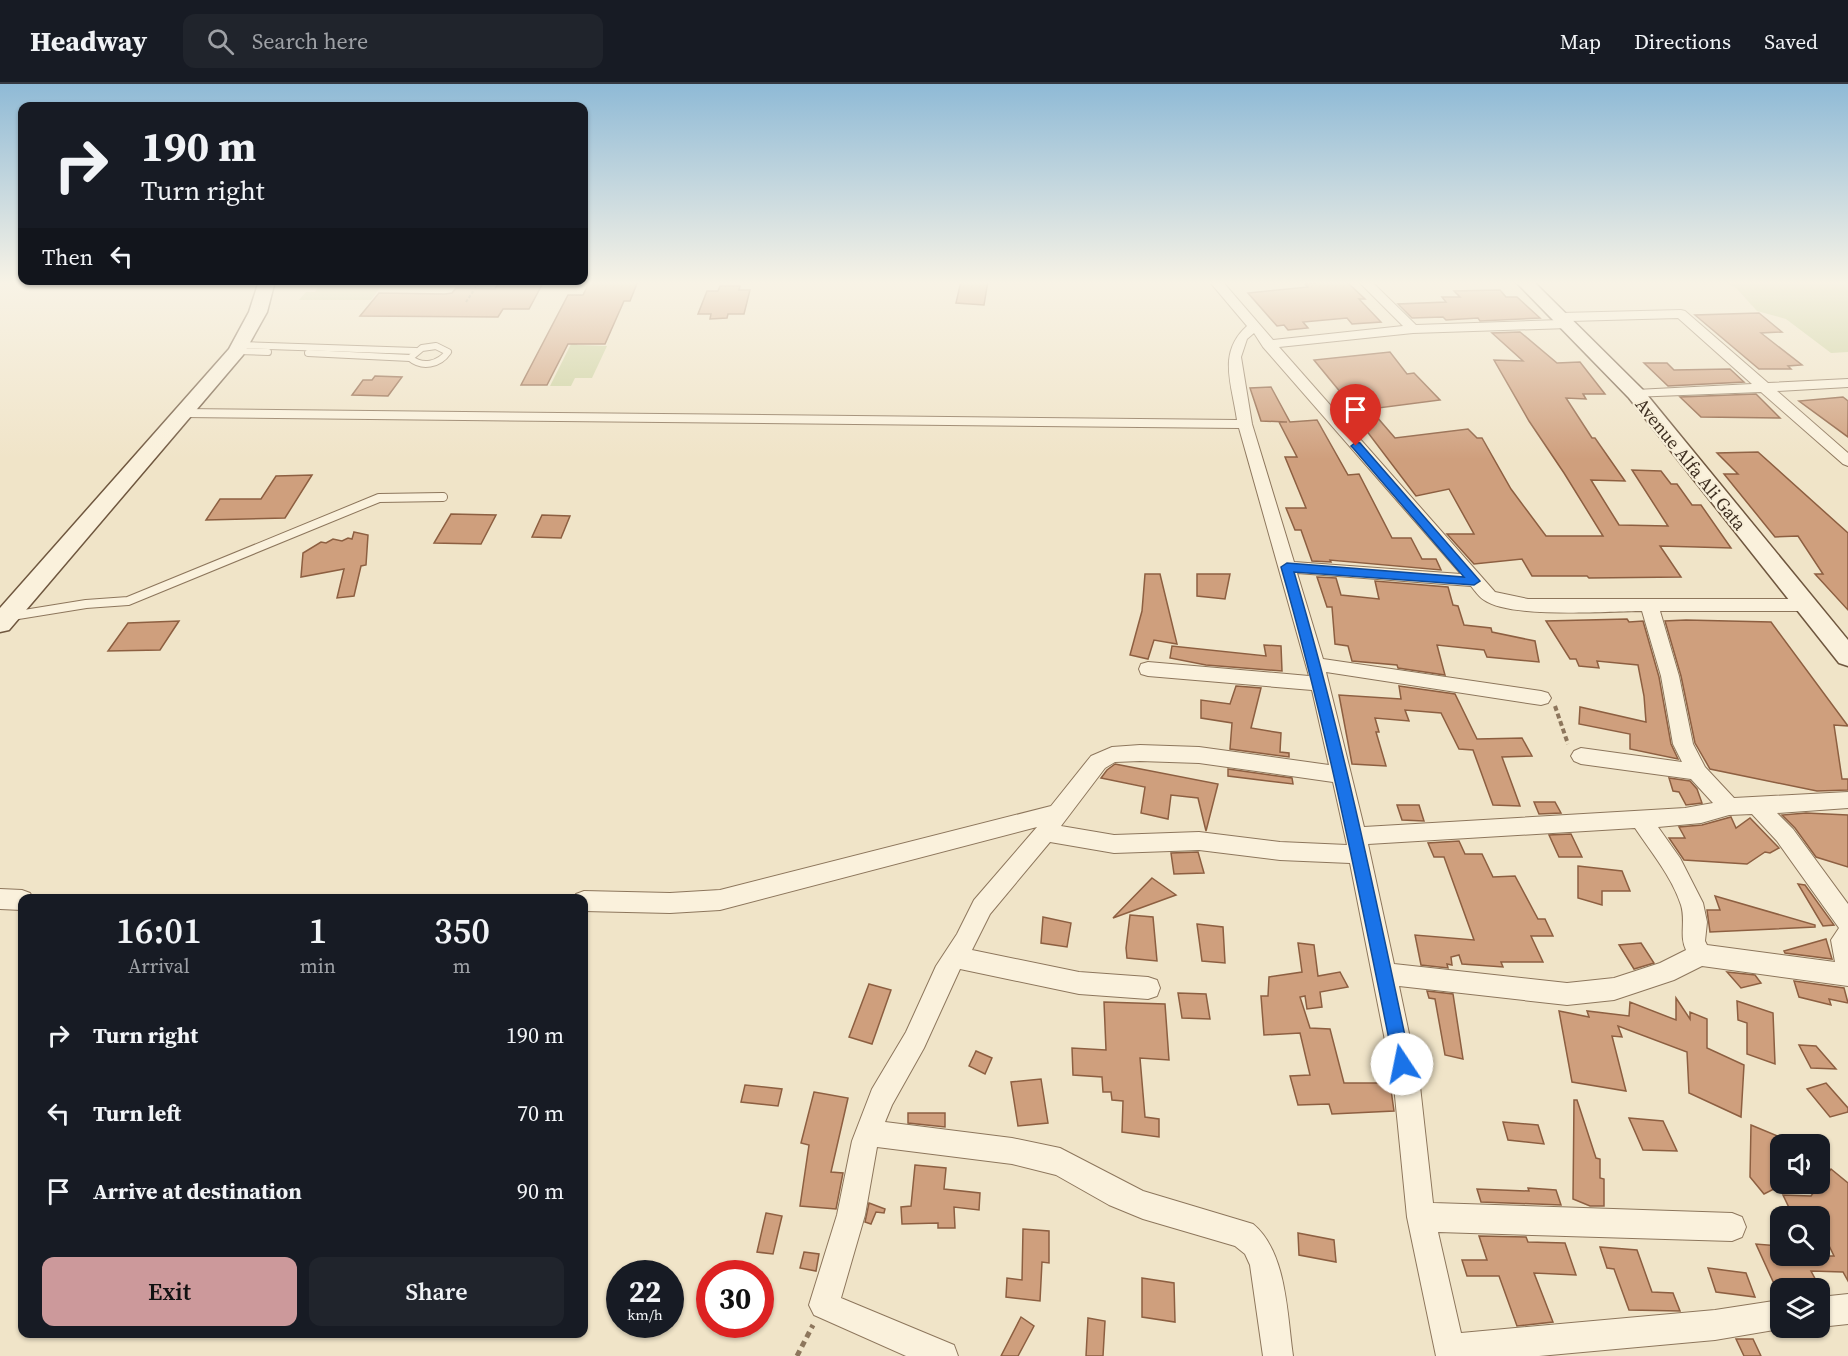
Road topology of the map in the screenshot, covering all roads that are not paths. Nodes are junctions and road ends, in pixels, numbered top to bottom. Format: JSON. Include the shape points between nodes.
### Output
{"nodes":[{"id":1,"x":243,"y":340,"type":"edge"},
{"id":2,"x":1240,"y":340,"type":"edge"},
{"id":3,"x":1265,"y":340,"type":"edge"},
{"id":4,"x":1303,"y":340,"type":"edge"},
{"id":5,"x":1583,"y":340,"type":"edge"},
{"id":6,"x":1711,"y":340,"type":"edge"},
{"id":7,"x":1268,"y":344,"type":"junction"},
{"id":8,"x":239,"y":348,"type":"junction"},
{"id":9,"x":416,"y":351,"type":"junction"},
{"id":10,"x":410,"y":358,"type":"junction"},
{"id":11,"x":1848,"y":383,"type":"edge"},
{"id":12,"x":1764,"y":387,"type":"junction"},
{"id":13,"x":1636,"y":394,"type":"junction"},
{"id":14,"x":183,"y":413,"type":"junction"},
{"id":15,"x":1245,"y":424,"type":"junction"},
{"id":16,"x":1848,"y":461,"type":"edge"},
{"id":17,"x":443,"y":497,"type":"dead end"},
{"id":18,"x":1287,"y":567,"type":"junction"},
{"id":19,"x":1474,"y":581,"type":"junction"},
{"id":20,"x":1805,"y":605,"type":"junction"},
{"id":21,"x":1648,"y":606,"type":"junction"},
{"id":22,"x":2,"y":619,"type":"edge"},
{"id":23,"x":1847,"y":656,"type":"edge"},
{"id":24,"x":1149,"y":669,"type":"dead end"},
{"id":25,"x":1317,"y":674,"type":"junction"},
{"id":26,"x":1541,"y":698,"type":"road end"},
{"id":27,"x":1581,"y":756,"type":"road end"},
{"id":28,"x":1697,"y":772,"type":"junction"},
{"id":29,"x":1341,"y":775,"type":"junction"},
{"id":30,"x":1848,"y":800,"type":"edge"},
{"id":31,"x":1757,"y":805,"type":"junction"},
{"id":32,"x":1729,"y":807,"type":"junction"},
{"id":33,"x":1640,"y":819,"type":"junction"},
{"id":34,"x":1052,"y":822,"type":"junction"},
{"id":35,"x":1357,"y":845,"type":"junction"},
{"id":36,"x":0,"y":899,"type":"edge"},
{"id":37,"x":18,"y":900,"type":"edge"},
{"id":38,"x":588,"y":901,"type":"edge"},
{"id":39,"x":1848,"y":922,"type":"edge"},
{"id":40,"x":1848,"y":934,"type":"edge"},
{"id":41,"x":1700,"y":955,"type":"junction"},
{"id":42,"x":955,"y":957,"type":"junction"},
{"id":43,"x":1385,"y":974,"type":"junction"},
{"id":44,"x":1848,"y":974,"type":"edge"},
{"id":45,"x":1148,"y":988,"type":"dead end"},
{"id":46,"x":868,"y":1133,"type":"junction"},
{"id":47,"x":1421,"y":1217,"type":"junction"},
{"id":48,"x":1732,"y":1227,"type":"dead end"},
{"id":49,"x":1848,"y":1309,"type":"edge"},
{"id":50,"x":1830,"y":1311,"type":"edge"},
{"id":51,"x":1770,"y":1317,"type":"edge"},
{"id":52,"x":1451,"y":1353,"type":"edge"},
{"id":53,"x":943,"y":1356,"type":"edge"},
{"id":54,"x":1278,"y":1356,"type":"edge"}],
"edges":[{"from":1,"to":8,"type":"street"},
{"from":2,"to":15,"type":"street","via":[[1234,357]]},
{"from":3,"to":7,"type":"street"},
{"from":4,"to":7,"type":"street"},
{"from":5,"to":13,"type":"street","name":"Avenue Alfa Ali Gata"},
{"from":6,"to":12,"type":"street"},
{"from":7,"to":19,"type":"street"},
{"from":8,"to":9,"type":"lane"},
{"from":8,"to":10,"type":"lane"},
{"from":8,"to":14,"type":"street"},
{"from":9,"to":10,"type":"lane"},
{"from":9,"to":10,"type":"lane","via":[[436,346],[448,352],[443,359],[429,364]]},
{"from":11,"to":12,"type":"street"},
{"from":12,"to":13,"type":"street"},
{"from":12,"to":16,"type":"street"},
{"from":13,"to":20,"type":"street","name":"Avenue Alfa Ali Gata"},
{"from":14,"to":15,"type":"street"},
{"from":14,"to":22,"type":"street"},
{"from":15,"to":18,"type":"street"},
{"from":17,"to":22,"type":"lane","via":[[379,498],[128,600]]},
{"from":18,"to":19,"type":"street"},
{"from":18,"to":25,"type":"street"},
{"from":19,"to":21,"type":"street","via":[[1489,596],[1528,606]]},
{"from":20,"to":21,"type":"street"},
{"from":20,"to":23,"type":"street","name":"Avenue Alfa Ali Gata"},
{"from":21,"to":28,"type":"street","via":[[1670,676],[1683,744]]},
{"from":24,"to":25,"type":"street"},
{"from":25,"to":26,"type":"street"},
{"from":25,"to":29,"type":"street"},
{"from":27,"to":28,"type":"street"},
{"from":28,"to":32,"type":"street"},
{"from":29,"to":34,"type":"street","via":[[1199,755],[1112,755],[1098,762]]},
{"from":29,"to":35,"type":"street"},
{"from":30,"to":31,"type":"street"},
{"from":31,"to":32,"type":"street"},
{"from":31,"to":39,"type":"street","via":[[1785,835]]},
{"from":32,"to":33,"type":"street","via":[[1701,815]]},
{"from":33,"to":35,"type":"street"},
{"from":33,"to":41,"type":"street","via":[[1692,903],[1696,922],[1693,941]]},
{"from":34,"to":35,"type":"street","via":[[1114,844],[1200,841],[1280,851]]},
{"from":34,"to":38,"type":"street","via":[[720,900]]},
{"from":34,"to":42,"type":"street","via":[[982,907]]},
{"from":35,"to":43,"type":"street"},
{"from":36,"to":37,"type":"street"},
{"from":40,"to":44,"type":"street","via":[[1843,940]]},
{"from":41,"to":43,"type":"street","via":[[1666,972],[1614,989],[1583,994]]},
{"from":41,"to":44,"type":"street"},
{"from":42,"to":45,"type":"street","via":[[1078,983]]},
{"from":42,"to":46,"type":"street","via":[[915,1040],[881,1098]]},
{"from":43,"to":47,"type":"street","via":[[1407,1086]]},
{"from":46,"to":53,"type":"street","via":[[851,1215],[824,1305]]},
{"from":46,"to":54,"type":"street","via":[[1012,1151],[1060,1162],[1143,1205],[1243,1234],[1255,1245],[1264,1263]]},
{"from":47,"to":48,"type":"street"},
{"from":47,"to":52,"type":"street"},
{"from":49,"to":50,"type":"street"},
{"from":51,"to":52,"type":"street"}]}
